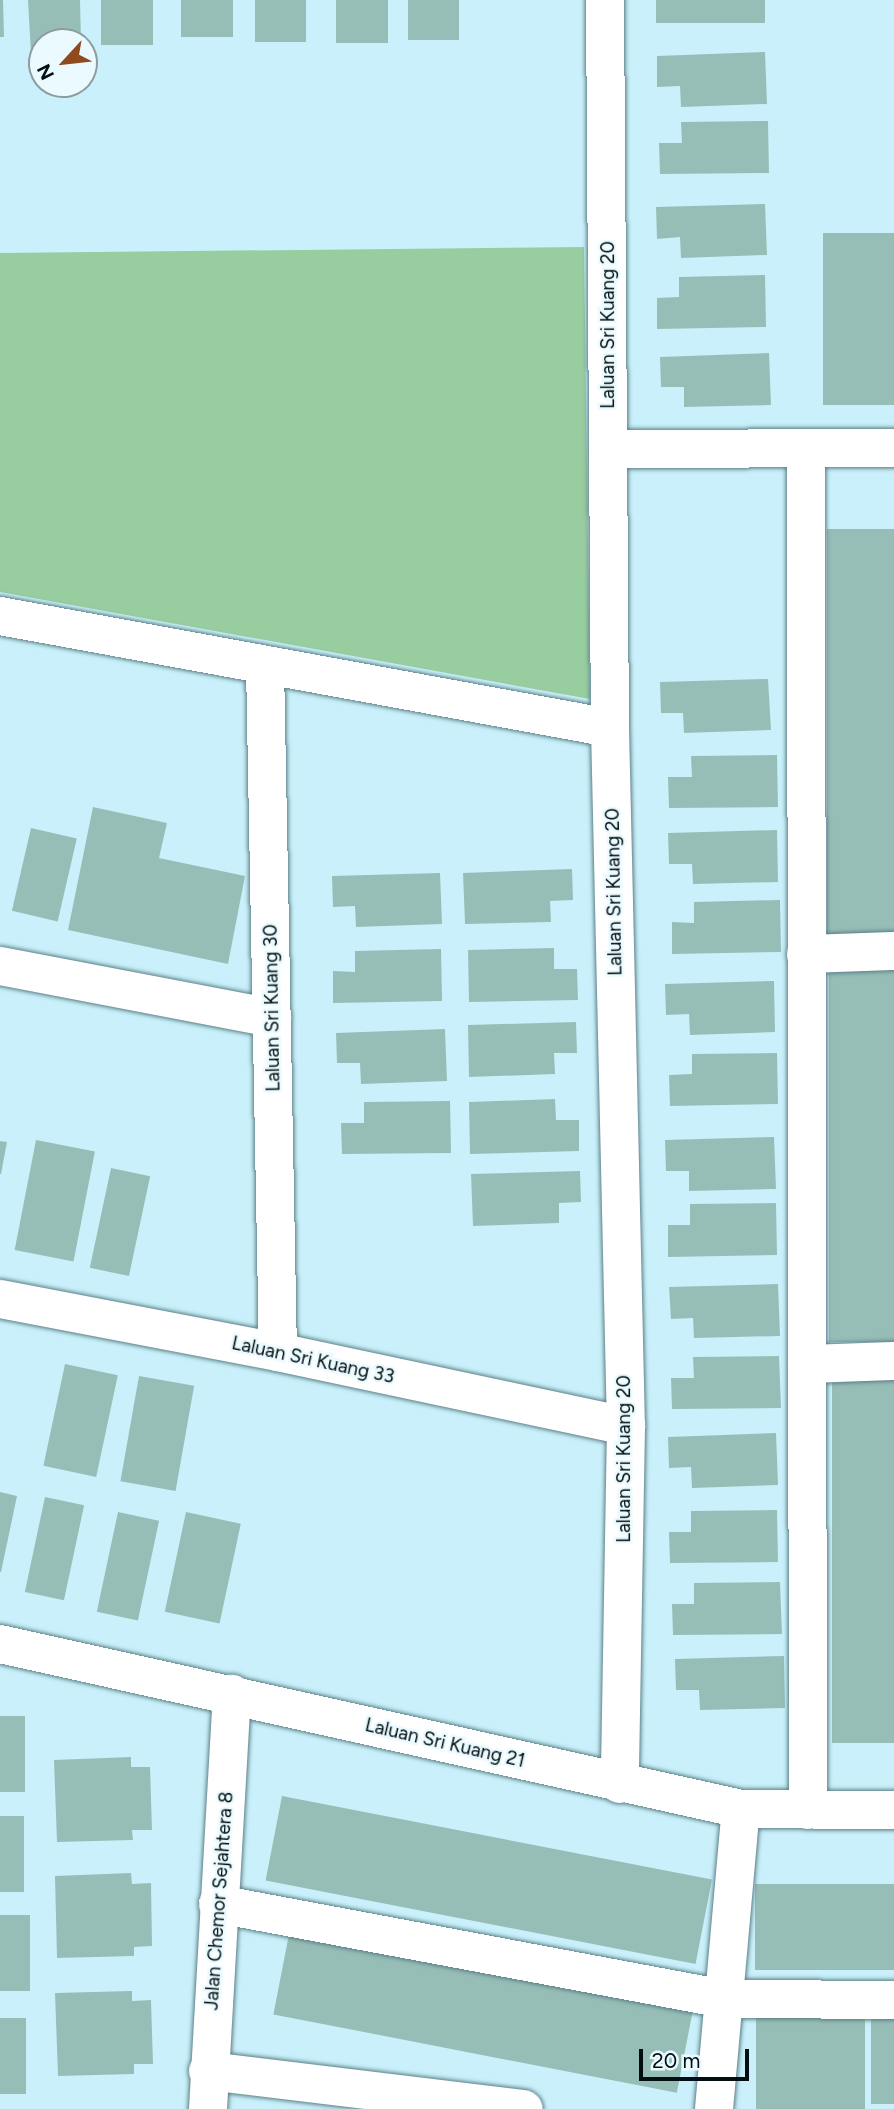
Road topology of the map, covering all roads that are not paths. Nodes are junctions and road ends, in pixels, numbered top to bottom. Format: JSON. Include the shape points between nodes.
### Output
{"nodes":[{"id":1,"x":605,"y":0,"type":"edge"},
{"id":2,"x":894,"y":448,"type":"edge"},
{"id":3,"x":608,"y":449,"type":"junction"},
{"id":4,"x":806,"y":449,"type":"junction"},
{"id":5,"x":0,"y":616,"type":"edge"},
{"id":6,"x":265,"y":665,"type":"junction"},
{"id":7,"x":610,"y":728,"type":"junction"},
{"id":8,"x":894,"y":951,"type":"edge"},
{"id":9,"x":806,"y":954,"type":"junction"},
{"id":10,"x":0,"y":966,"type":"edge"},
{"id":11,"x":272,"y":1018,"type":"junction"},
{"id":12,"x":0,"y":1299,"type":"edge"},
{"id":13,"x":278,"y":1352,"type":"junction"},
{"id":14,"x":894,"y":1361,"type":"edge"},
{"id":15,"x":807,"y":1364,"type":"junction"},
{"id":16,"x":626,"y":1426,"type":"junction"},
{"id":17,"x":0,"y":1644,"type":"edge"},
{"id":18,"x":232,"y":1694,"type":"junction"},
{"id":19,"x":620,"y":1784,"type":"junction"},
{"id":20,"x":741,"y":1810,"type":"junction"},
{"id":21,"x":808,"y":1810,"type":"junction"},
{"id":22,"x":894,"y":1810,"type":"edge"},
{"id":23,"x":218,"y":1904,"type":"junction"},
{"id":24,"x":724,"y":1999,"type":"junction"},
{"id":25,"x":894,"y":2000,"type":"edge"},
{"id":26,"x":208,"y":2071,"type":"junction"},
{"id":27,"x":365,"y":2099,"type":"edge"},
{"id":28,"x":208,"y":2109,"type":"edge"},
{"id":29,"x":522,"y":2109,"type":"edge"},
{"id":30,"x":714,"y":2109,"type":"edge"}],
"edges":[{"from":1,"to":3,"type":"street","name":"Laluan Sri Kuang 20"},
{"from":2,"to":4,"type":"street"},
{"from":3,"to":4,"type":"street"},
{"from":3,"to":7,"type":"street","name":"Laluan Sri Kuang 20"},
{"from":4,"to":9,"type":"street"},
{"from":5,"to":6,"type":"street"},
{"from":6,"to":7,"type":"street"},
{"from":6,"to":11,"type":"street","name":"Laluan Sri Kuang 30"},
{"from":7,"to":16,"type":"street","name":"Laluan Sri Kuang 20"},
{"from":8,"to":9,"type":"street"},
{"from":9,"to":15,"type":"street"},
{"from":10,"to":11,"type":"street"},
{"from":11,"to":13,"type":"street","name":"Laluan Sri Kuang 30"},
{"from":12,"to":13,"type":"street","name":"Laluan Sri Kuang 33"},
{"from":13,"to":16,"type":"street","name":"Laluan Sri Kuang 33"},
{"from":14,"to":15,"type":"street"},
{"from":15,"to":21,"type":"street"},
{"from":16,"to":19,"type":"street","name":"Laluan Sri Kuang 20"},
{"from":17,"to":18,"type":"street","name":"Laluan Sri Kuang 21"},
{"from":18,"to":19,"type":"street","name":"Laluan Sri Kuang 21"},
{"from":18,"to":23,"type":"street","name":"Jalan Chemor Sejahtera 8"},
{"from":19,"to":20,"type":"street","name":"Laluan Sri Kuang 21"},
{"from":20,"to":21,"type":"street","name":"Laluan Sri Kuang 21"},
{"from":20,"to":24,"type":"street"},
{"from":21,"to":22,"type":"street","name":"Laluan Sri Kuang 21"},
{"from":23,"to":24,"type":"street"},
{"from":23,"to":26,"type":"street","name":"Jalan Chemor Sejahtera 8"},
{"from":24,"to":25,"type":"street"},
{"from":24,"to":30,"type":"street"},
{"from":26,"to":27,"type":"street"},
{"from":26,"to":28,"type":"street","name":"Jalan Chemor Sejahtera 8"},
{"from":27,"to":29,"type":"street"}]}
